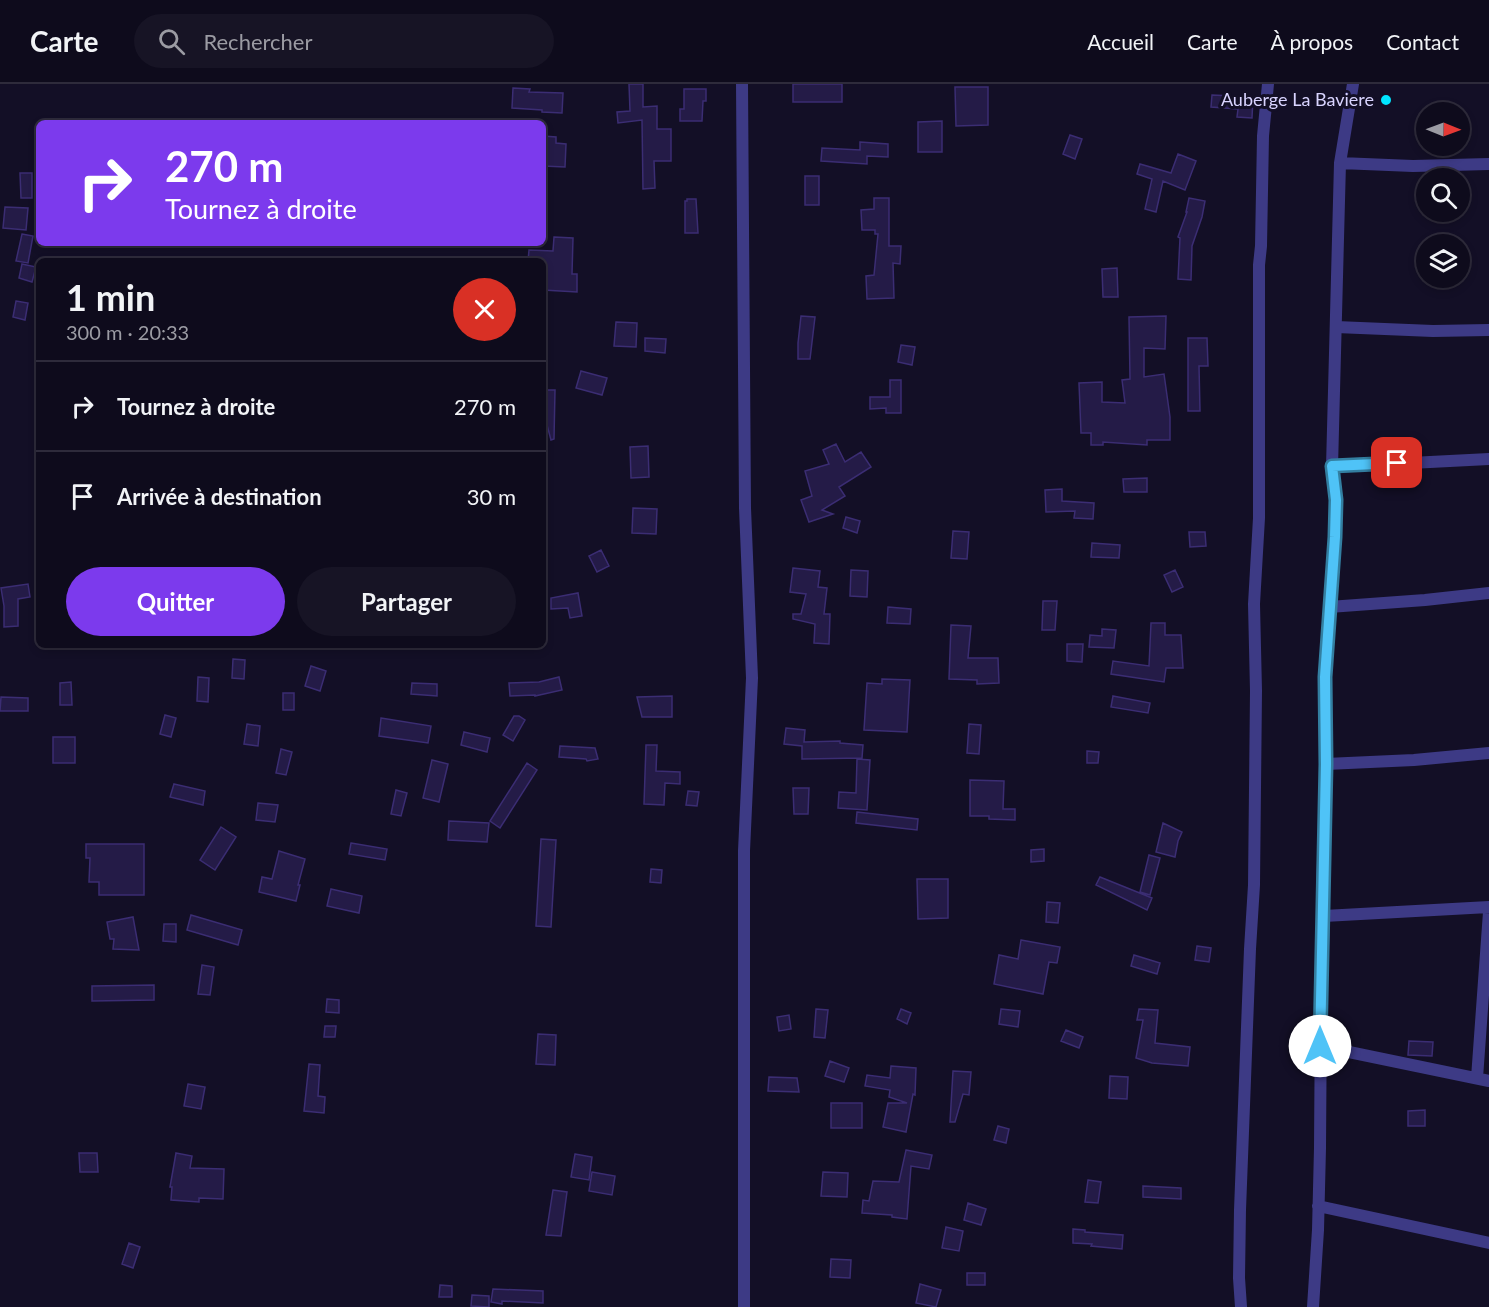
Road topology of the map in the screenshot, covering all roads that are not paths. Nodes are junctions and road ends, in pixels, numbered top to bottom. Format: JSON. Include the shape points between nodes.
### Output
{"nodes":[{"id":1,"x":742,"y":84,"type":"edge"},
{"id":2,"x":1268,"y":84,"type":"edge"},
{"id":3,"x":1353,"y":84,"type":"edge"},
{"id":4,"x":1340,"y":163,"type":"junction"},
{"id":5,"x":1489,"y":164,"type":"edge"},
{"id":6,"x":1336,"y":327,"type":"junction"},
{"id":7,"x":1489,"y":330,"type":"edge"},
{"id":8,"x":1489,"y":459,"type":"edge"},
{"id":9,"x":1332,"y":466,"type":"junction"},
{"id":10,"x":1489,"y":593,"type":"edge"},
{"id":11,"x":1329,"y":607,"type":"junction"},
{"id":12,"x":1489,"y":753,"type":"edge"},
{"id":13,"x":1326,"y":764,"type":"junction"},
{"id":14,"x":1489,"y":907,"type":"edge"},
{"id":15,"x":1489,"y":912,"type":"edge"},
{"id":16,"x":1324,"y":916,"type":"junction"},
{"id":17,"x":1320,"y":1046,"type":"junction"},
{"id":18,"x":1483,"y":1079,"type":"edge"},
{"id":19,"x":1318,"y":1206,"type":"junction"},
{"id":20,"x":1489,"y":1244,"type":"edge"},
{"id":21,"x":744,"y":1307,"type":"edge"},
{"id":22,"x":1241,"y":1307,"type":"edge"},
{"id":23,"x":1313,"y":1307,"type":"edge"}],
"edges":[{"from":1,"to":21,"type":"street","via":[[745,508],[752,678],[744,851]]},
{"from":2,"to":22,"type":"street","via":[[1259,265],[1254,885],[1240,1210]]},
{"from":3,"to":4,"type":"street"},
{"from":4,"to":5,"type":"street"},
{"from":4,"to":6,"type":"street"},
{"from":6,"to":7,"type":"street"},
{"from":6,"to":9,"type":"street"},
{"from":8,"to":9,"type":"street"},
{"from":9,"to":11,"type":"street","via":[[1336,500]]},
{"from":10,"to":11,"type":"street"},
{"from":11,"to":13,"type":"street"},
{"from":12,"to":13,"type":"street"},
{"from":13,"to":16,"type":"street"},
{"from":14,"to":16,"type":"street"},
{"from":15,"to":18,"type":"street"},
{"from":16,"to":17,"type":"street"},
{"from":17,"to":18,"type":"street"},
{"from":17,"to":19,"type":"street"},
{"from":19,"to":20,"type":"street"},
{"from":19,"to":23,"type":"street"}]}
